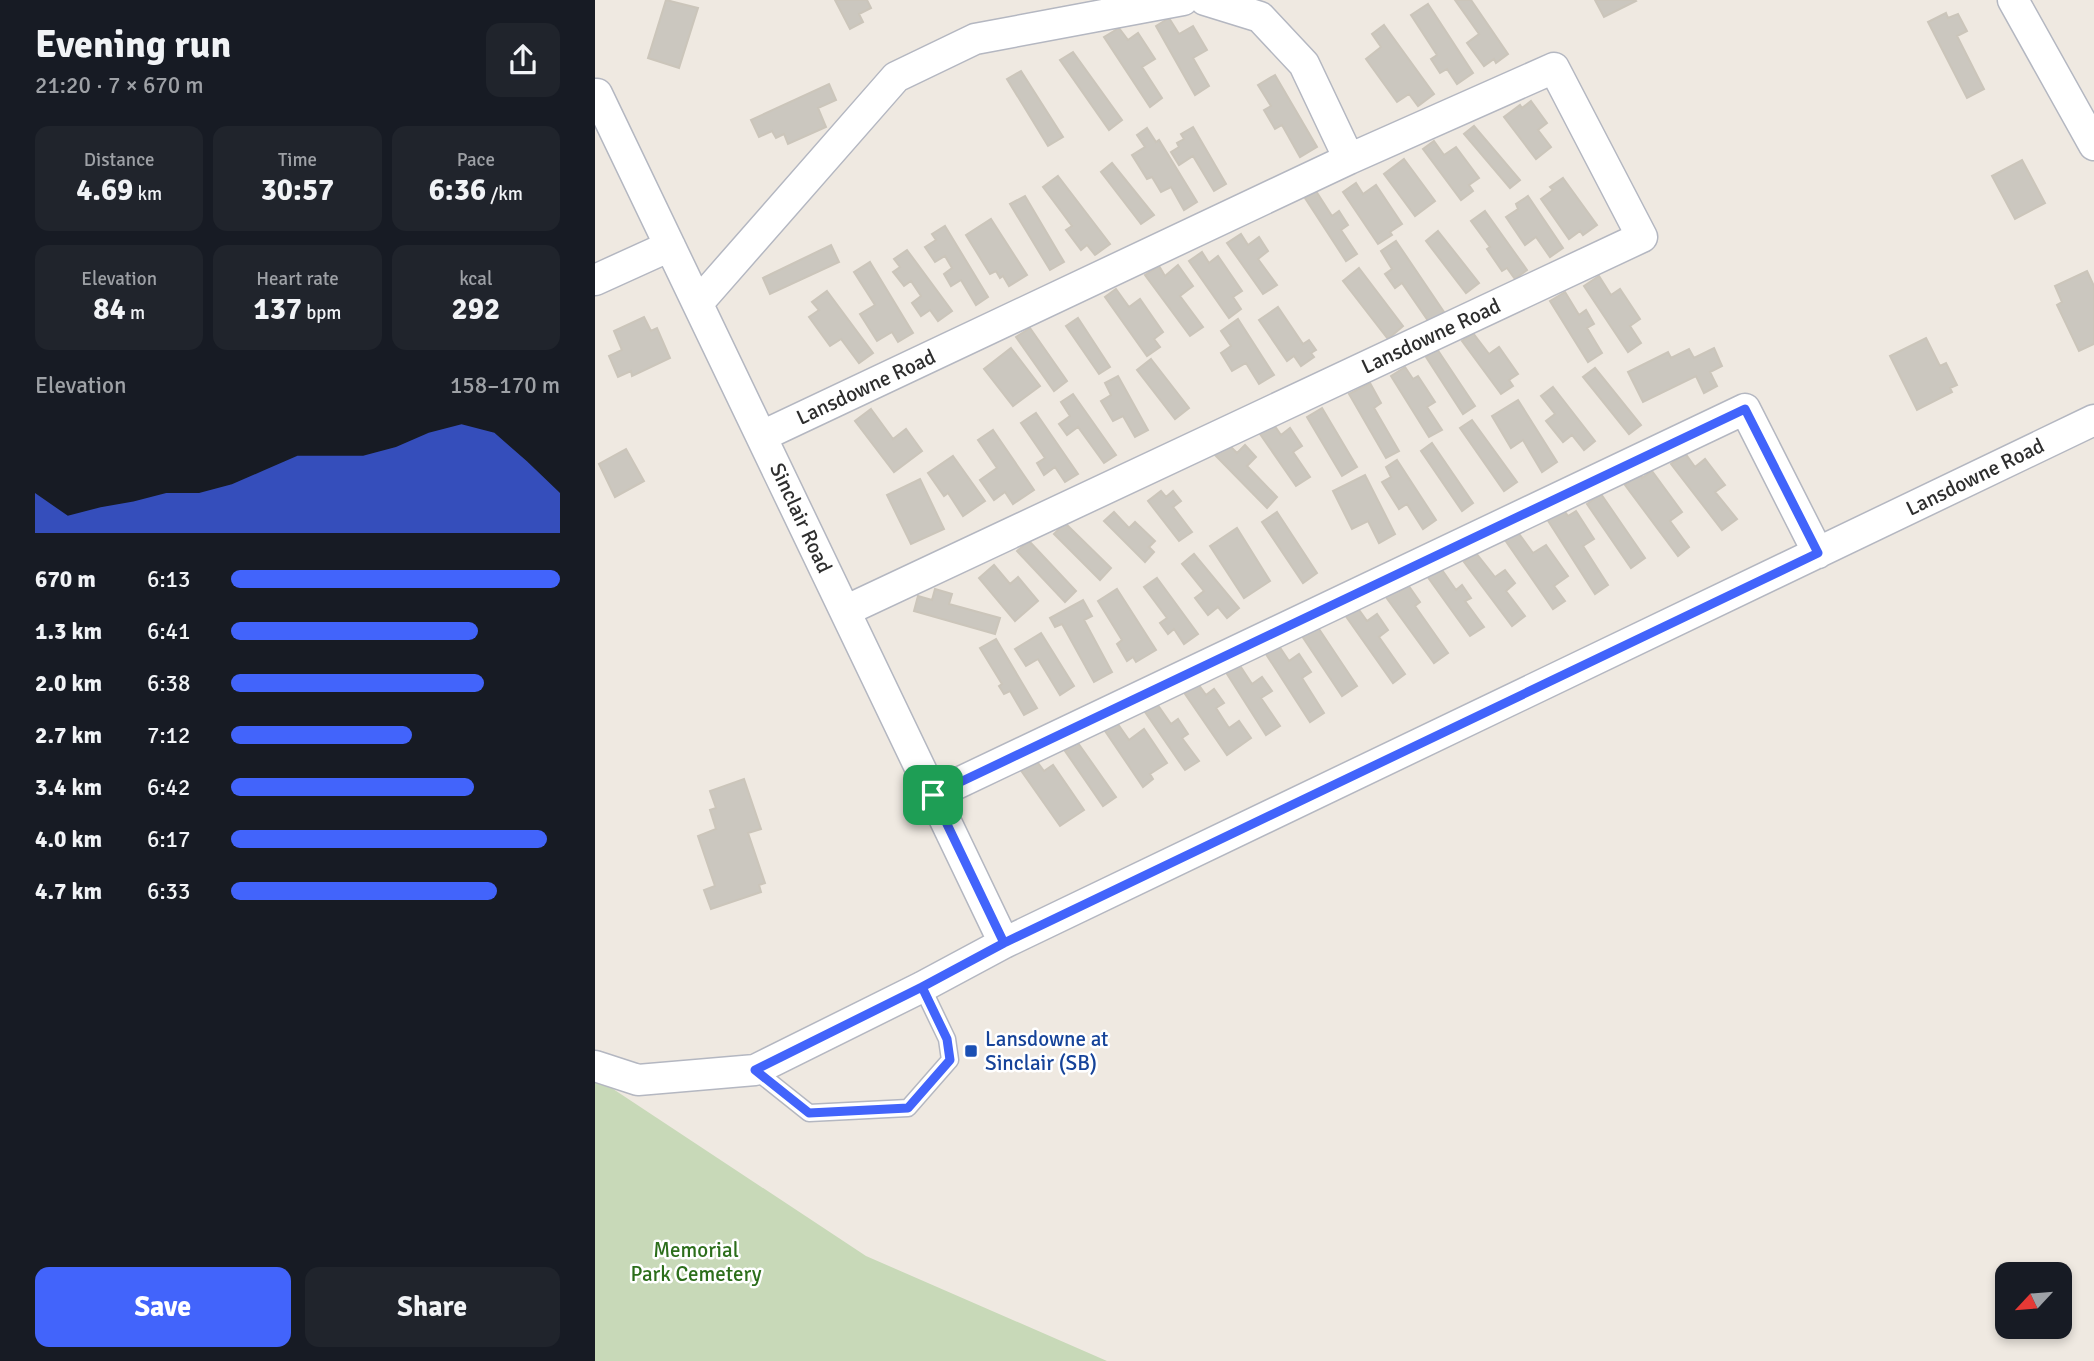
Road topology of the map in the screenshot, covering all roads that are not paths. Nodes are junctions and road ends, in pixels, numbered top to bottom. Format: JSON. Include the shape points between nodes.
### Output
{"nodes":[{"id":1,"x":1183,"y":0,"type":"edge"},
{"id":2,"x":1205,"y":0,"type":"edge"},
{"id":3,"x":2013,"y":0,"type":"edge"},
{"id":4,"x":597,"y":94,"type":"dead end"},
{"id":5,"x":2094,"y":145,"type":"edge"},
{"id":6,"x":1349,"y":159,"type":"junction"},
{"id":7,"x":670,"y":246,"type":"junction"},
{"id":8,"x":595,"y":280,"type":"edge"},
{"id":9,"x":698,"y":303,"type":"junction"},
{"id":10,"x":2094,"y":420,"type":"edge"},
{"id":11,"x":762,"y":436,"type":"junction"},
{"id":12,"x":1818,"y":553,"type":"junction"},
{"id":13,"x":845,"y":611,"type":"junction"},
{"id":14,"x":933,"y":795,"type":"junction"},
{"id":15,"x":1004,"y":943,"type":"junction"},
{"id":16,"x":922,"y":987,"type":"junction"},
{"id":17,"x":595,"y":1066,"type":"edge"},
{"id":18,"x":755,"y":1070,"type":"junction"}],
"edges":[{"from":1,"to":9,"type":"street","via":[[975,39],[896,77]]},
{"from":2,"to":6,"type":"street","via":[[1260,16],[1304,64]]},
{"from":3,"to":5,"type":"street"},
{"from":4,"to":7,"type":"street","name":"Sinclair Road"},
{"from":6,"to":11,"type":"street","name":"Lansdowne Road"},
{"from":6,"to":13,"type":"street","name":"Lansdowne Road","via":[[1554,68],[1642,237]]},
{"from":7,"to":8,"type":"street"},
{"from":7,"to":9,"type":"street","name":"Sinclair Road"},
{"from":9,"to":11,"type":"street","name":"Sinclair Road"},
{"from":10,"to":12,"type":"street","name":"Lansdowne Road"},
{"from":11,"to":13,"type":"street","name":"Sinclair Road"},
{"from":12,"to":14,"type":"street","via":[[1745,409]]},
{"from":12,"to":15,"type":"street","name":"Lansdowne Road"},
{"from":13,"to":14,"type":"street","name":"Sinclair Road"},
{"from":14,"to":15,"type":"street","name":"Sinclair Road"},
{"from":15,"to":16,"type":"street","name":"Lansdowne Road"},
{"from":16,"to":18,"type":"street","name":"Lansdowne Road"},
{"from":16,"to":18,"type":"lane","via":[[947,1039],[950,1060],[908,1108],[809,1113]]},
{"from":17,"to":18,"type":"street","name":"Lansdowne Road","via":[[638,1080]]}]}
